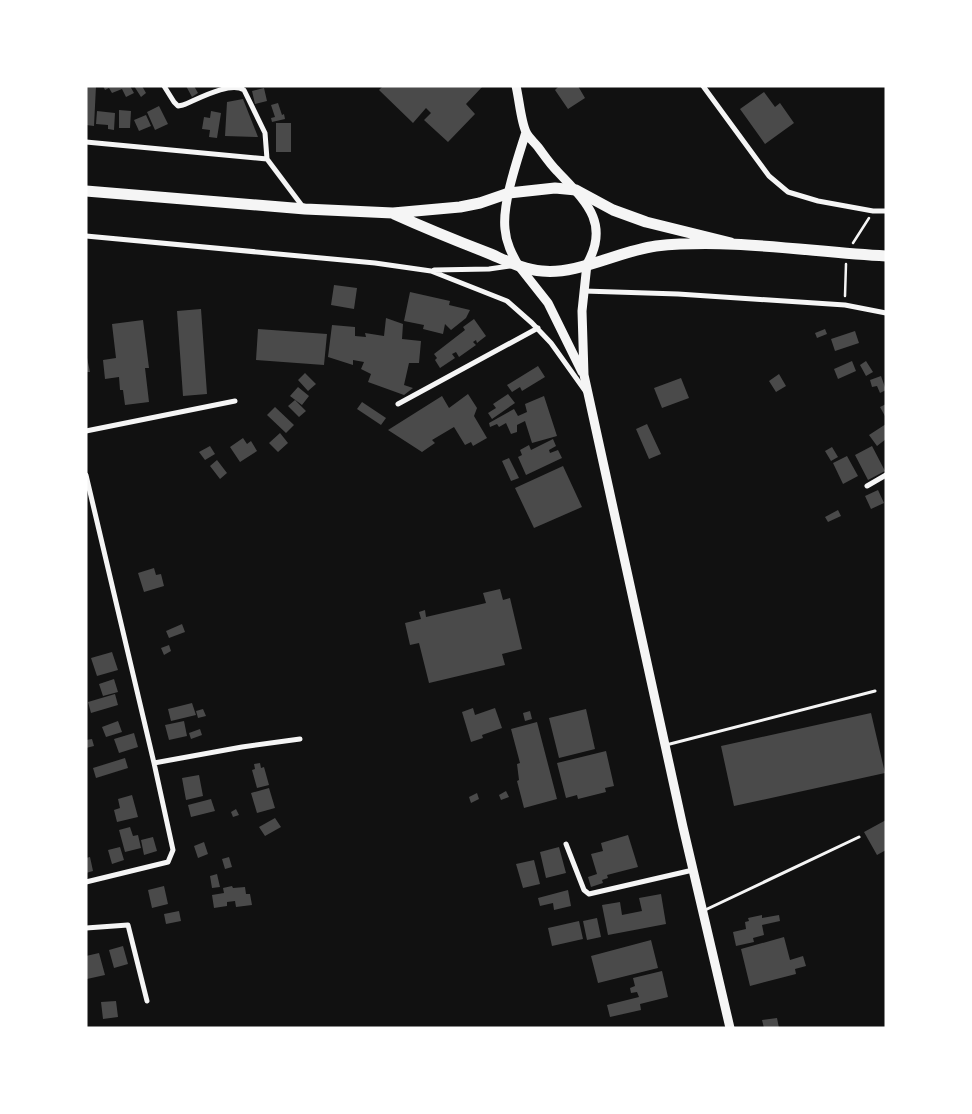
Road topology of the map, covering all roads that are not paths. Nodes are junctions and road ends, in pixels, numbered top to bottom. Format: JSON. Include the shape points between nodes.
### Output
{"nodes":[{"id":1,"x":164,"y":86,"type":"edge"},
{"id":2,"x":516,"y":86,"type":"edge"},
{"id":3,"x":703,"y":86,"type":"edge"},
{"id":4,"x":526,"y":132,"type":"junction"},
{"id":5,"x":86,"y":142,"type":"edge"},
{"id":6,"x":268,"y":159,"type":"junction"},
{"id":7,"x":576,"y":190,"type":"junction"},
{"id":8,"x":86,"y":191,"type":"edge"},
{"id":9,"x":509,"y":193,"type":"junction"},
{"id":10,"x":305,"y":209,"type":"junction"},
{"id":11,"x":886,"y":212,"type":"edge"},
{"id":12,"x":392,"y":213,"type":"junction"},
{"id":13,"x":86,"y":236,"type":"edge"},
{"id":14,"x":731,"y":244,"type":"junction"},
{"id":15,"x":886,"y":256,"type":"edge"},
{"id":16,"x":587,"y":264,"type":"junction"},
{"id":17,"x":518,"y":265,"type":"junction"},
{"id":18,"x":431,"y":270,"type":"junction"},
{"id":19,"x":584,"y":291,"type":"junction"},
{"id":20,"x":883,"y":313,"type":"edge"},
{"id":21,"x":886,"y":319,"type":"edge"},
{"id":22,"x":538,"y":328,"type":"junction"},
{"id":23,"x":584,"y":374,"type":"junction"},
{"id":24,"x":589,"y":396,"type":"junction"},
{"id":25,"x":235,"y":402,"type":"dead end"},
{"id":26,"x":398,"y":404,"type":"dead end"},
{"id":27,"x":86,"y":431,"type":"edge"},
{"id":28,"x":86,"y":475,"type":"edge"},
{"id":29,"x":886,"y":475,"type":"edge"},
{"id":30,"x":867,"y":486,"type":"dead end"},
{"id":31,"x":875,"y":691,"type":"dead end"},
{"id":32,"x":300,"y":739,"type":"dead end"},
{"id":33,"x":666,"y":745,"type":"junction"},
{"id":34,"x":154,"y":763,"type":"junction"},
{"id":35,"x":859,"y":837,"type":"dead end"},
{"id":36,"x":566,"y":844,"type":"dead end"},
{"id":37,"x":693,"y":870,"type":"junction"},
{"id":38,"x":86,"y":882,"type":"edge"},
{"id":39,"x":703,"y":912,"type":"junction"},
{"id":40,"x":86,"y":928,"type":"edge"},
{"id":41,"x":147,"y":1001,"type":"dead end"},
{"id":42,"x":730,"y":1028,"type":"edge"}],
"edges":[{"from":1,"to":6,"type":"street","via":[[178,106],[228,87],[244,90],[265,133]]},
{"from":2,"to":4,"type":"street"},
{"from":3,"to":11,"type":"street","via":[[769,176],[788,192],[818,201]]},
{"from":4,"to":7,"type":"street","via":[[555,170]]},
{"from":4,"to":9,"type":"street"},
{"from":5,"to":6,"type":"street"},
{"from":6,"to":10,"type":"street"},
{"from":7,"to":9,"type":"highway","via":[[555,188]]},
{"from":7,"to":14,"type":"highway","via":[[613,210],[646,222]]},
{"from":7,"to":16,"type":"street","via":[[594,218],[594,252]]},
{"from":8,"to":10,"type":"highway"},
{"from":9,"to":12,"type":"highway","via":[[460,207]]},
{"from":9,"to":17,"type":"street","via":[[505,230],[509,249]]},
{"from":10,"to":12,"type":"highway"},
{"from":12,"to":17,"type":"highway"},
{"from":13,"to":18,"type":"street"},
{"from":14,"to":15,"type":"highway"},
{"from":14,"to":16,"type":"highway","via":[[656,246]]},
{"from":16,"to":17,"type":"highway","via":[[563,272]]},
{"from":16,"to":19,"type":"street"},
{"from":17,"to":18,"type":"street"},
{"from":17,"to":23,"type":"street","via":[[548,303]]},
{"from":18,"to":22,"type":"street","via":[[507,301]]},
{"from":19,"to":20,"type":"street","via":[[845,305]]},
{"from":19,"to":23,"type":"street"},
{"from":20,"to":21,"type":"street"},
{"from":22,"to":24,"type":"street","via":[[552,342]]},
{"from":22,"to":26,"type":"street"},
{"from":23,"to":24,"type":"street"},
{"from":24,"to":33,"type":"street"},
{"from":25,"to":27,"type":"street"},
{"from":28,"to":34,"type":"street"},
{"from":29,"to":30,"type":"street"},
{"from":31,"to":33,"type":"lane"},
{"from":32,"to":34,"type":"street"},
{"from":33,"to":37,"type":"street"},
{"from":34,"to":38,"type":"street","via":[[173,850],[168,862]]},
{"from":35,"to":39,"type":"lane"},
{"from":36,"to":37,"type":"street","via":[[584,890],[589,894]]},
{"from":37,"to":39,"type":"street"},
{"from":39,"to":42,"type":"street"},
{"from":40,"to":41,"type":"street","via":[[128,925]]}]}
